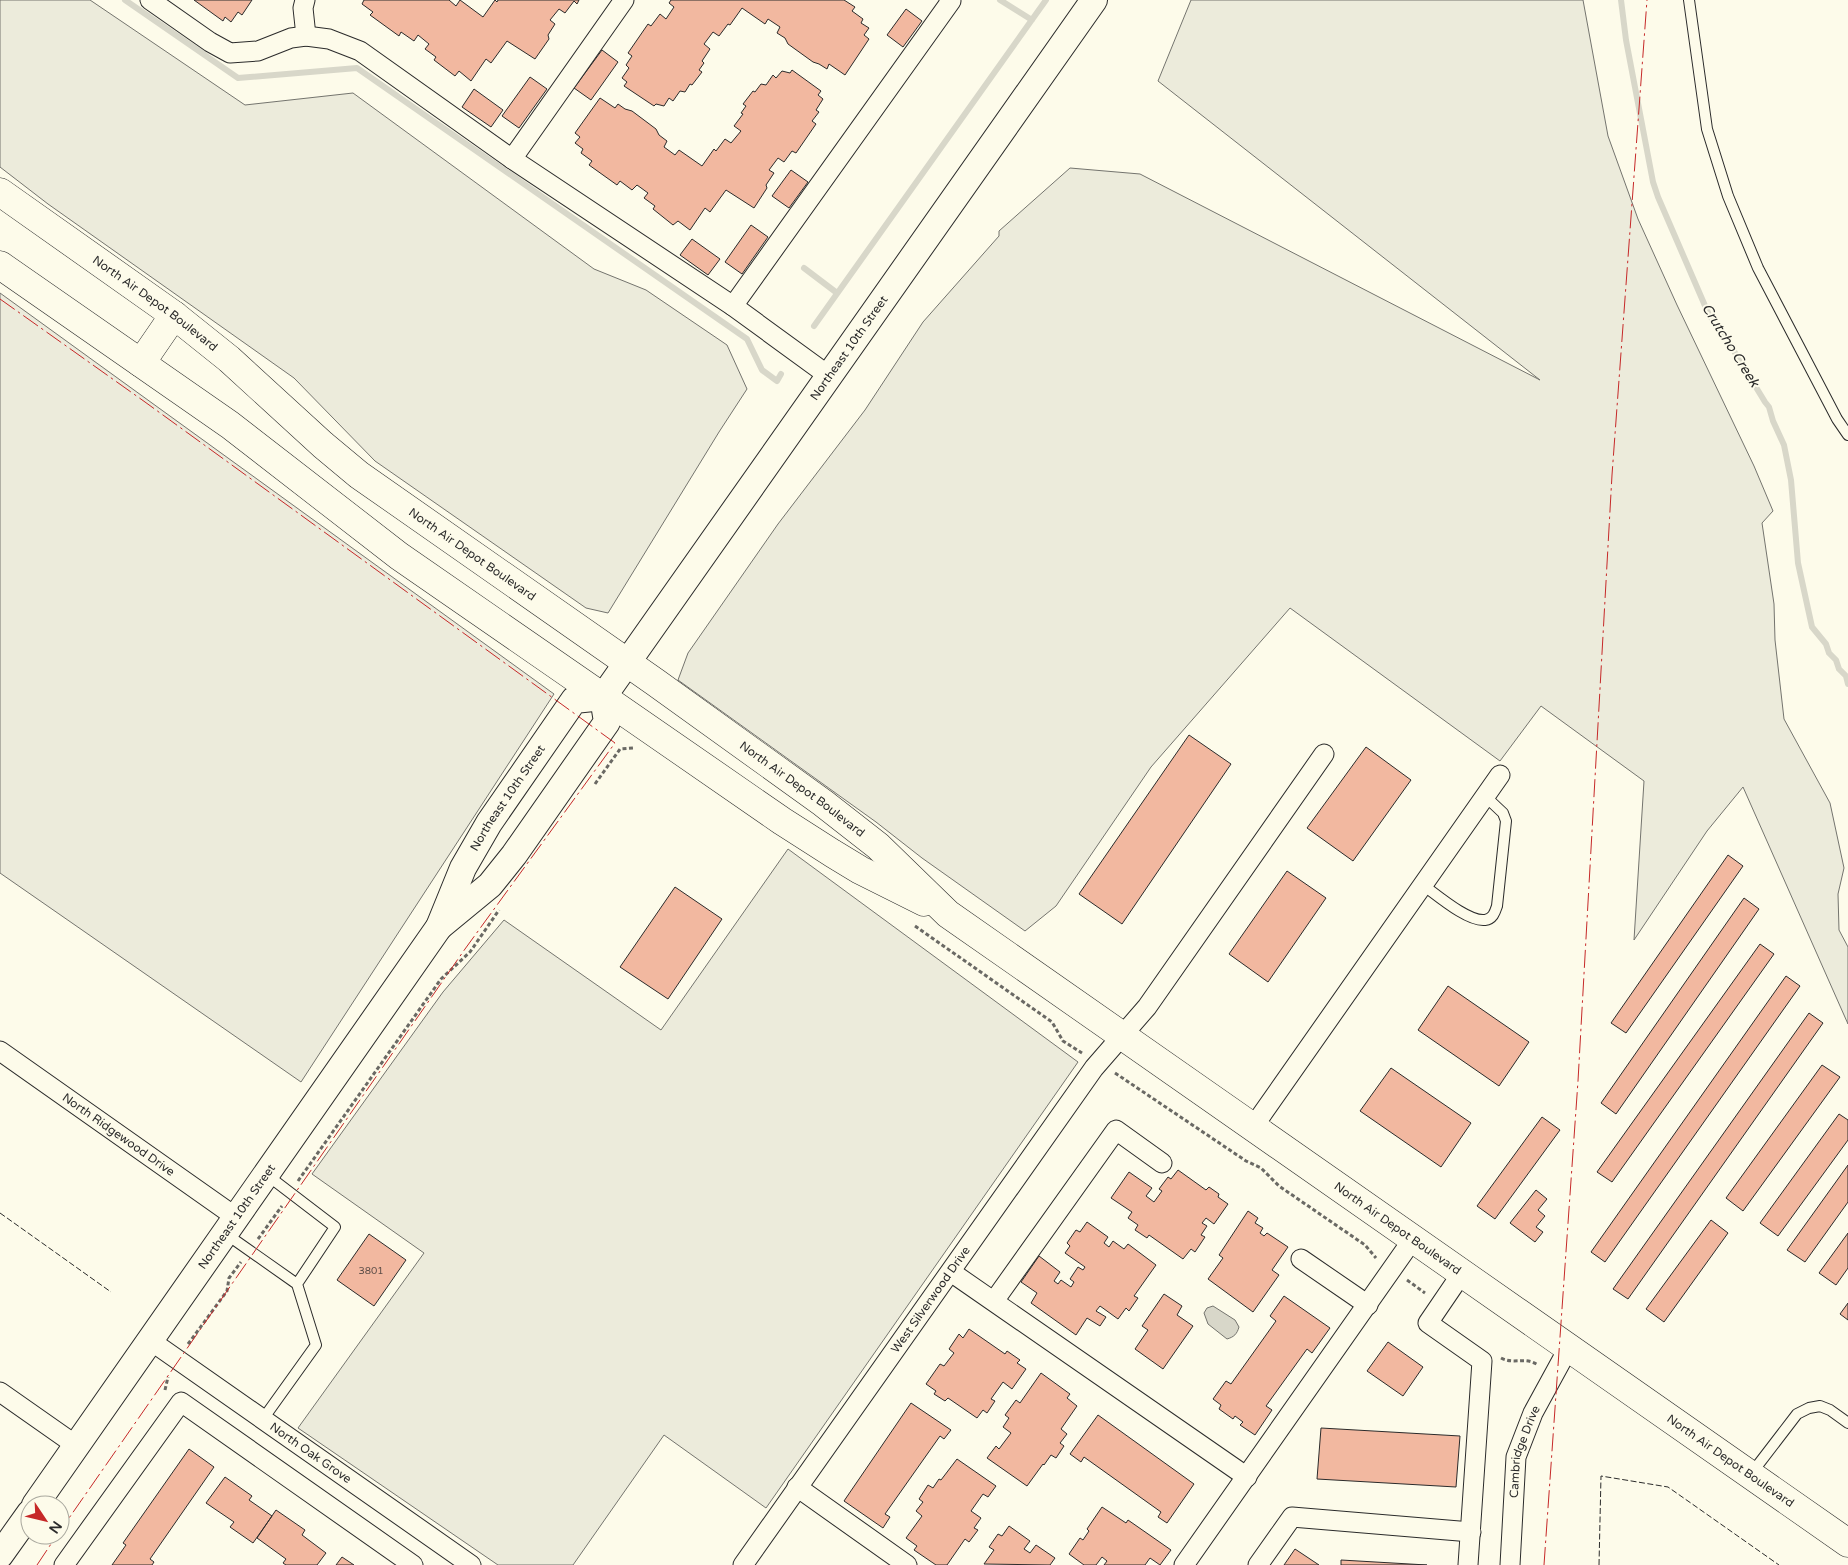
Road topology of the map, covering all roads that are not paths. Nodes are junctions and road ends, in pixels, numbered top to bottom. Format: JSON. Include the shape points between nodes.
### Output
{"nodes":[{"id":1,"x":150,"y":0,"type":"edge"},
{"id":2,"x":305,"y":0,"type":"edge"},
{"id":3,"x":624,"y":0,"type":"edge"},
{"id":4,"x":949,"y":0,"type":"edge"},
{"id":5,"x":1094,"y":0,"type":"edge"},
{"id":6,"x":1688,"y":0,"type":"edge"},
{"id":7,"x":306,"y":36,"type":"junction"},
{"id":8,"x":512,"y":159,"type":"junction"},
{"id":9,"x":0,"y":192,"type":"edge"},
{"id":10,"x":0,"y":265,"type":"edge"},
{"id":11,"x":732,"y":306,"type":"junction"},
{"id":12,"x":174,"y":315,"type":"junction"},
{"id":13,"x":141,"y":363,"type":"junction"},
{"id":14,"x":829,"y":376,"type":"junction"},
{"id":15,"x":1848,"y":435,"type":"edge"},
{"id":16,"x":627,"y":663,"type":"junction"},
{"id":17,"x":603,"y":697,"type":"junction"},
{"id":18,"x":1324,"y":754,"type":"dead end"},
{"id":19,"x":1500,"y":775,"type":"dead end"},
{"id":20,"x":1485,"y":796,"type":"junction"},
{"id":21,"x":1423,"y":885,"type":"junction"},
{"id":22,"x":948,"y":914,"type":"junction"},
{"id":23,"x":439,"y":927,"type":"junction"},
{"id":24,"x":1122,"y":1036,"type":"junction"},
{"id":25,"x":0,"y":1051,"type":"edge"},
{"id":26,"x":1252,"y":1127,"type":"junction"},
{"id":27,"x":1162,"y":1163,"type":"dead end"},
{"id":28,"x":267,"y":1175,"type":"junction"},
{"id":29,"x":231,"y":1226,"type":"junction"},
{"id":30,"x":1414,"y":1239,"type":"junction"},
{"id":31,"x":1301,"y":1259,"type":"dead end"},
{"id":32,"x":951,"y":1272,"type":"junction"},
{"id":33,"x":1462,"y":1273,"type":"junction"},
{"id":34,"x":297,"y":1284,"type":"junction"},
{"id":35,"x":994,"y":1301,"type":"junction"},
{"id":36,"x":1368,"y":1304,"type":"junction"},
{"id":37,"x":151,"y":1341,"type":"junction"},
{"id":38,"x":1569,"y":1347,"type":"junction"},
{"id":39,"x":0,"y":1392,"type":"edge"},
{"id":40,"x":263,"y":1419,"type":"junction"},
{"id":41,"x":1848,"y":1423,"type":"edge"},
{"id":42,"x":77,"y":1446,"type":"junction"},
{"id":43,"x":1751,"y":1475,"type":"junction"},
{"id":44,"x":1248,"y":1477,"type":"junction"},
{"id":45,"x":797,"y":1487,"type":"junction"},
{"id":46,"x":42,"y":1495,"type":"edge"},
{"id":47,"x":20,"y":1526,"type":"edge"},
{"id":48,"x":1470,"y":1532,"type":"junction"},
{"id":49,"x":1848,"y":1543,"type":"edge"},
{"id":50,"x":0,"y":1555,"type":"edge"},
{"id":51,"x":64,"y":1565,"type":"edge"},
{"id":52,"x":413,"y":1565,"type":"edge"},
{"id":53,"x":471,"y":1565,"type":"edge"},
{"id":54,"x":743,"y":1565,"type":"edge"},
{"id":55,"x":907,"y":1565,"type":"edge"},
{"id":56,"x":1184,"y":1565,"type":"edge"},
{"id":57,"x":1258,"y":1565,"type":"edge"},
{"id":58,"x":1468,"y":1565,"type":"edge"},
{"id":59,"x":1510,"y":1565,"type":"edge"}],
"edges":[{"from":1,"to":7,"type":"street","via":[[230,53],[258,51],[291,38]]},
{"from":2,"to":7,"type":"street","via":[[302,8]]},
{"from":3,"to":8,"type":"street"},
{"from":4,"to":11,"type":"street"},
{"from":5,"to":14,"type":"main road","name":"Northeast 10th Street"},
{"from":6,"to":15,"type":"lane","via":[[1708,129],[1728,196],[1758,268]]},
{"from":7,"to":8,"type":"street","via":[[329,39],[360,51]]},
{"from":8,"to":11,"type":"street"},
{"from":9,"to":12,"type":"main road","name":"North Air Depot Boulevard"},
{"from":10,"to":13,"type":"main road","name":"North Air Depot Boulevard"},
{"from":11,"to":14,"type":"street"},
{"from":12,"to":13,"type":"main road"},
{"from":12,"to":16,"type":"main road","name":"North Air Depot Boulevard","via":[[229,359],[359,475]]},
{"from":13,"to":17,"type":"main road","name":"North Air Depot Boulevard","via":[[267,452],[399,556]]},
{"from":14,"to":16,"type":"main road","name":"Northeast 10th Street"},
{"from":16,"to":17,"type":"main road","name":"Northeast 10th Street"},
{"from":16,"to":22,"type":"main road","name":"North Air Depot Boulevard","via":[[831,809],[878,846]]},
{"from":17,"to":22,"type":"main road","name":"North Air Depot Boulevard","via":[[832,853]]},
{"from":17,"to":23,"type":"main road","name":"Northeast 10th Street","via":[[607,722],[514,855],[490,885]]},
{"from":17,"to":23,"type":"main road","name":"Northeast 10th Street","via":[[574,700],[489,822],[463,868]]},
{"from":18,"to":24,"type":"street","name":"West Silverwood Drive","via":[[1147,1007]]},
{"from":19,"to":20,"type":"street"},
{"from":20,"to":21,"type":"street"},
{"from":20,"to":21,"type":"lane","via":[[1503,813],[1506,821],[1494,915],[1487,920],[1464,914]]},
{"from":21,"to":26,"type":"street"},
{"from":22,"to":24,"type":"main road","name":"North Air Depot Boulevard"},
{"from":23,"to":28,"type":"main road","name":"Northeast 10th Street"},
{"from":24,"to":26,"type":"main road","name":"North Air Depot Boulevard"},
{"from":24,"to":32,"type":"street","name":"West Silverwood Drive","via":[[1098,1063]]},
{"from":25,"to":29,"type":"street","name":"North Ridgewood Drive"},
{"from":26,"to":30,"type":"main road","name":"North Air Depot Boulevard"},
{"from":27,"to":35,"type":"street","via":[[1116,1130]]},
{"from":28,"to":29,"type":"main road","name":"Northeast 10th Street"},
{"from":28,"to":34,"type":"lane","via":[[335,1227]]},
{"from":29,"to":34,"type":"lane","via":[[249,1250]]},
{"from":29,"to":37,"type":"main road","name":"Northeast 10th Street"},
{"from":30,"to":33,"type":"main road","name":"North Air Depot Boulevard"},
{"from":30,"to":36,"type":"street"},
{"from":31,"to":36,"type":"street"},
{"from":32,"to":35,"type":"street"},
{"from":32,"to":45,"type":"street","name":"West Silverwood Drive"},
{"from":33,"to":38,"type":"main road","name":"North Air Depot Boulevard"},
{"from":33,"to":48,"type":"street","via":[[1428,1323],[1482,1360]]},
{"from":34,"to":40,"type":"lane","via":[[316,1345]]},
{"from":35,"to":44,"type":"street"},
{"from":36,"to":44,"type":"street"},
{"from":37,"to":40,"type":"street","name":"North Oak Grove"},
{"from":37,"to":42,"type":"main road","name":"Northeast 10th Street"},
{"from":38,"to":43,"type":"main road","name":"North Air Depot Boulevard"},
{"from":38,"to":59,"type":"street","name":"Cambridge Drive","via":[[1533,1413],[1516,1457]]},
{"from":39,"to":42,"type":"street"},
{"from":40,"to":53,"type":"street","name":"North Oak Grove"},
{"from":41,"to":43,"type":"lane","via":[[1820,1406],[1797,1414]]},
{"from":42,"to":46,"type":"main road","name":"Northeast 10th Street"},
{"from":43,"to":49,"type":"main road","name":"North Air Depot Boulevard"},
{"from":44,"to":56,"type":"street"},
{"from":45,"to":54,"type":"street","name":"West Silverwood Drive"},
{"from":45,"to":55,"type":"street"},
{"from":47,"to":50,"type":"main road"},
{"from":48,"to":57,"type":"street","via":[[1292,1517]]},
{"from":48,"to":58,"type":"street"},
{"from":51,"to":52,"type":"street","via":[[181,1402]]}]}
